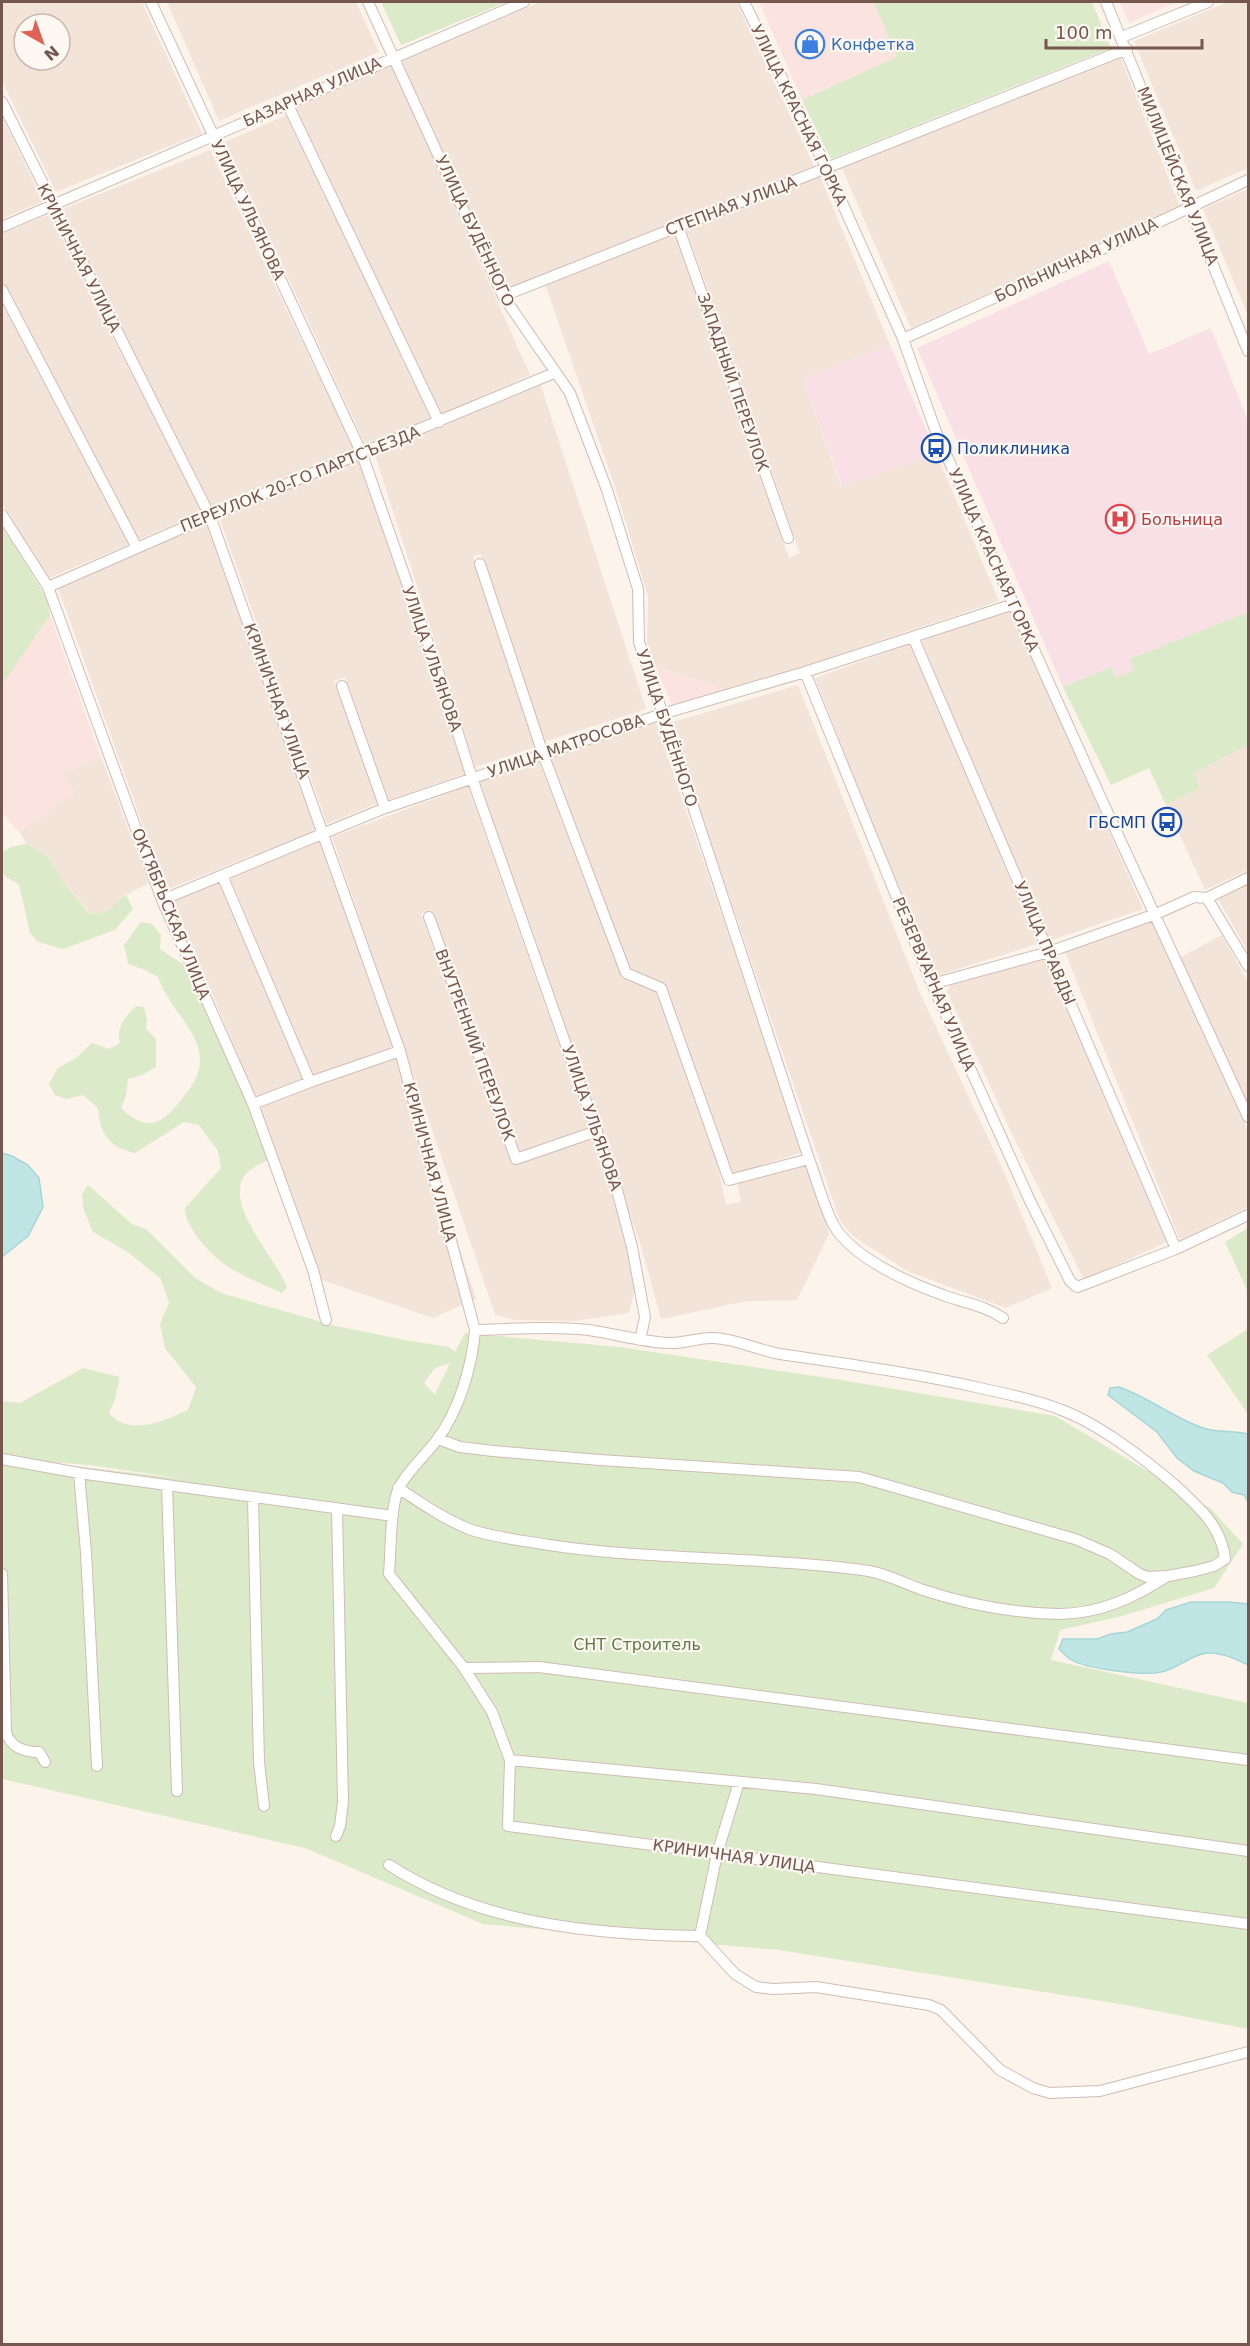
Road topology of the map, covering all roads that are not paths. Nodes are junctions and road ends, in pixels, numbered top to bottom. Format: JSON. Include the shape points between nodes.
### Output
{"nodes":[{"id":1,"x":151,"y":2,"type":"edge"},
{"id":2,"x":368,"y":2,"type":"edge"},
{"id":3,"x":524,"y":2,"type":"edge"},
{"id":4,"x":744,"y":2,"type":"edge"},
{"id":5,"x":1106,"y":2,"type":"edge"},
{"id":6,"x":1208,"y":2,"type":"edge"},
{"id":7,"x":1122,"y":37,"type":"junction"},
{"id":8,"x":1127,"y":49,"type":"junction"},
{"id":9,"x":394,"y":56,"type":"junction"},
{"id":10,"x":2,"y":102,"type":"edge"},
{"id":11,"x":287,"y":103,"type":"junction"},
{"id":12,"x":213,"y":136,"type":"junction"},
{"id":13,"x":827,"y":169,"type":"junction"},
{"id":14,"x":1248,"y":180,"type":"edge"},
{"id":15,"x":52,"y":206,"type":"junction"},
{"id":16,"x":1189,"y":207,"type":"junction"},
{"id":17,"x":678,"y":226,"type":"junction"},
{"id":18,"x":2,"y":227,"type":"edge"},
{"id":19,"x":2,"y":290,"type":"edge"},
{"id":20,"x":502,"y":296,"type":"junction"},
{"id":21,"x":903,"y":339,"type":"junction"},
{"id":22,"x":1248,"y":351,"type":"edge"},
{"id":23,"x":554,"y":373,"type":"junction"},
{"id":24,"x":439,"y":422,"type":"junction"},
{"id":25,"x":362,"y":454,"type":"junction"},
{"id":26,"x":2,"y":515,"type":"edge"},
{"id":27,"x":210,"y":516,"type":"junction"},
{"id":28,"x":788,"y":538,"type":"dead end"},
{"id":29,"x":136,"y":548,"type":"junction"},
{"id":30,"x":480,"y":564,"type":"dead end"},
{"id":31,"x":48,"y":587,"type":"junction"},
{"id":32,"x":1014,"y":604,"type":"junction"},
{"id":33,"x":913,"y":636,"type":"junction"},
{"id":34,"x":805,"y":672,"type":"junction"},
{"id":35,"x":342,"y":686,"type":"dead end"},
{"id":36,"x":662,"y":714,"type":"junction"},
{"id":37,"x":543,"y":753,"type":"junction"},
{"id":38,"x":472,"y":778,"type":"junction"},
{"id":39,"x":385,"y":808,"type":"junction"},
{"id":40,"x":324,"y":833,"type":"junction"},
{"id":41,"x":222,"y":875,"type":"junction"},
{"id":42,"x":1248,"y":879,"type":"edge"},
{"id":43,"x":1207,"y":898,"type":"junction"},
{"id":44,"x":162,"y":900,"type":"junction"},
{"id":45,"x":1156,"y":914,"type":"junction"},
{"id":46,"x":429,"y":917,"type":"dead end"},
{"id":47,"x":1049,"y":952,"type":"junction"},
{"id":48,"x":1248,"y":966,"type":"edge"},
{"id":49,"x":932,"y":984,"type":"junction"},
{"id":50,"x":400,"y":1051,"type":"junction"},
{"id":51,"x":310,"y":1082,"type":"junction"},
{"id":52,"x":253,"y":1104,"type":"junction"},
{"id":53,"x":1248,"y":1117,"type":"edge"},
{"id":54,"x":597,"y":1131,"type":"junction"},
{"id":55,"x":809,"y":1159,"type":"junction"},
{"id":56,"x":1248,"y":1215,"type":"edge"},
{"id":57,"x":1176,"y":1249,"type":"junction"},
{"id":58,"x":1003,"y":1318,"type":"dead end"},
{"id":59,"x":326,"y":1320,"type":"dead end"},
{"id":60,"x":475,"y":1330,"type":"junction"},
{"id":61,"x":640,"y":1340,"type":"junction"},
{"id":62,"x":438,"y":1439,"type":"junction"},
{"id":63,"x":2,"y":1459,"type":"edge"},
{"id":64,"x":79,"y":1473,"type":"junction"},
{"id":65,"x":167,"y":1485,"type":"junction"},
{"id":66,"x":398,"y":1488,"type":"junction"},
{"id":67,"x":253,"y":1497,"type":"junction"},
{"id":68,"x":337,"y":1508,"type":"junction"},
{"id":69,"x":393,"y":1516,"type":"junction"},
{"id":70,"x":2,"y":1574,"type":"edge"},
{"id":71,"x":1168,"y":1576,"type":"junction"},
{"id":72,"x":464,"y":1668,"type":"junction"},
{"id":73,"x":510,"y":1760,"type":"junction"},
{"id":74,"x":1248,"y":1760,"type":"edge"},
{"id":75,"x":45,"y":1762,"type":"dead end"},
{"id":76,"x":97,"y":1766,"type":"dead end"},
{"id":77,"x":739,"y":1782,"type":"junction"},
{"id":78,"x":177,"y":1791,"type":"dead end"},
{"id":79,"x":264,"y":1806,"type":"dead end"},
{"id":80,"x":336,"y":1836,"type":"dead end"},
{"id":81,"x":1248,"y":1851,"type":"edge"},
{"id":82,"x":717,"y":1854,"type":"junction"},
{"id":83,"x":389,"y":1865,"type":"dead end"},
{"id":84,"x":1248,"y":1924,"type":"edge"},
{"id":85,"x":700,"y":1936,"type":"junction"},
{"id":86,"x":1248,"y":2052,"type":"edge"}],
"edges":[{"from":1,"to":12,"type":"street","name":"УЛИЦА УЛЬЯНОВА"},
{"from":2,"to":9,"type":"street","name":"УЛИЦА БУДЁННОГО"},
{"from":3,"to":9,"type":"street","name":"БАЗАРНАЯ УЛИЦА"},
{"from":4,"to":13,"type":"street","name":"УЛИЦА КРАСНАЯ ГОРКА"},
{"from":5,"to":7,"type":"street","name":"МИЛИЦЕЙСКАЯ УЛИЦА"},
{"from":6,"to":7,"type":"street"},
{"from":7,"to":8,"type":"street","name":"МИЛИЦЕЙСКАЯ УЛИЦА"},
{"from":8,"to":13,"type":"street","name":"СТЕПНАЯ УЛИЦА"},
{"from":8,"to":16,"type":"street","name":"МИЛИЦЕЙСКАЯ УЛИЦА"},
{"from":9,"to":11,"type":"street","name":"БАЗАРНАЯ УЛИЦА"},
{"from":9,"to":20,"type":"street","name":"УЛИЦА БУДЁННОГО"},
{"from":10,"to":15,"type":"street","name":"КРИНИЧНАЯ УЛИЦА"},
{"from":11,"to":12,"type":"street","name":"БАЗАРНАЯ УЛИЦА"},
{"from":11,"to":24,"type":"street"},
{"from":12,"to":15,"type":"street","name":"БАЗАРНАЯ УЛИЦА"},
{"from":12,"to":25,"type":"street","name":"УЛИЦА УЛЬЯНОВА"},
{"from":13,"to":17,"type":"street","name":"СТЕПНАЯ УЛИЦА"},
{"from":13,"to":21,"type":"street","name":"УЛИЦА КРАСНАЯ ГОРКА"},
{"from":14,"to":16,"type":"street","name":"БОЛЬНИЧНАЯ УЛИЦА"},
{"from":15,"to":18,"type":"street","name":"БАЗАРНАЯ УЛИЦА"},
{"from":15,"to":27,"type":"street","name":"КРИНИЧНАЯ УЛИЦА"},
{"from":16,"to":21,"type":"street","name":"БОЛЬНИЧНАЯ УЛИЦА"},
{"from":16,"to":22,"type":"street","name":"МИЛИЦЕЙСКАЯ УЛИЦА"},
{"from":17,"to":20,"type":"street","name":"СТЕПНАЯ УЛИЦА"},
{"from":17,"to":28,"type":"street","name":"ЗАПАДНЫЙ ПЕРЕУЛОК"},
{"from":19,"to":29,"type":"street"},
{"from":20,"to":23,"type":"street","name":"УЛИЦА БУДЁННОГО"},
{"from":21,"to":32,"type":"street","name":"УЛИЦА КРАСНАЯ ГОРКА","via":[[936,432]]},
{"from":23,"to":24,"type":"street","name":"ПЕРЕУЛОК 20-ГО ПАРТСЪЕЗДА"},
{"from":23,"to":36,"type":"street","name":"УЛИЦА БУДЁННОГО","via":[[570,393],[607,490],[638,589],[639,642]]},
{"from":24,"to":25,"type":"street","name":"ПЕРЕУЛОК 20-ГО ПАРТСЪЕЗДА"},
{"from":25,"to":27,"type":"street","name":"ПЕРЕУЛОК 20-ГО ПАРТСЪЕЗДА"},
{"from":25,"to":38,"type":"street","name":"УЛИЦА УЛЬЯНОВА"},
{"from":26,"to":31,"type":"street","name":"ОКТЯБРЬСКАЯ УЛИЦА"},
{"from":27,"to":29,"type":"street","name":"ПЕРЕУЛОК 20-ГО ПАРТСЪЕЗДА"},
{"from":27,"to":40,"type":"street","name":"КРИНИЧНАЯ УЛИЦА"},
{"from":29,"to":31,"type":"street","name":"ПЕРЕУЛОК 20-ГО ПАРТСЪЕЗДА"},
{"from":30,"to":37,"type":"street"},
{"from":31,"to":44,"type":"street","name":"ОКТЯБРЬСКАЯ УЛИЦА"},
{"from":32,"to":33,"type":"street","name":"УЛИЦА МАТРОСОВА"},
{"from":32,"to":45,"type":"street","name":"УЛИЦА КРАСНАЯ ГОРКА"},
{"from":33,"to":34,"type":"street","name":"УЛИЦА МАТРОСОВА"},
{"from":33,"to":47,"type":"street","name":"УЛИЦА ПРАВДЫ"},
{"from":34,"to":36,"type":"street","name":"УЛИЦА МАТРОСОВА"},
{"from":34,"to":49,"type":"street","name":"РЕЗЕРВУАРНАЯ УЛИЦА"},
{"from":35,"to":39,"type":"street"},
{"from":36,"to":37,"type":"street","name":"УЛИЦА МАТРОСОВА"},
{"from":36,"to":55,"type":"street","name":"УЛИЦА БУДЁННОГО"},
{"from":37,"to":38,"type":"street","name":"УЛИЦА МАТРОСОВА"},
{"from":37,"to":55,"type":"street","via":[[626,973],[661,988],[729,1180]]},
{"from":38,"to":39,"type":"street","name":"УЛИЦА МАТРОСОВА"},
{"from":38,"to":54,"type":"street","name":"УЛИЦА УЛЬЯНОВА"},
{"from":39,"to":40,"type":"street","name":"УЛИЦА МАТРОСОВА"},
{"from":40,"to":41,"type":"street","name":"УЛИЦА МАТРОСОВА"},
{"from":40,"to":50,"type":"street","name":"КРИНИЧНАЯ УЛИЦА"},
{"from":41,"to":44,"type":"street","name":"УЛИЦА МАТРОСОВА"},
{"from":41,"to":51,"type":"street"},
{"from":42,"to":43,"type":"street"},
{"from":43,"to":45,"type":"street","via":[[1194,897]]},
{"from":43,"to":48,"type":"street"},
{"from":44,"to":52,"type":"street","name":"ОКТЯБРЬСКАЯ УЛИЦА"},
{"from":45,"to":47,"type":"street"},
{"from":45,"to":53,"type":"street","name":"УЛИЦА КРАСНАЯ ГОРКА"},
{"from":46,"to":54,"type":"street","name":"ВНУТРЕННИЙ ПЕРЕУЛОК","via":[[516,1159]]},
{"from":47,"to":49,"type":"street"},
{"from":47,"to":57,"type":"street","name":"УЛИЦА ПРАВДЫ"},
{"from":49,"to":57,"type":"street","name":"РЕЗЕРВУАРНАЯ УЛИЦА","via":[[1070,1281],[1077,1287]]},
{"from":50,"to":51,"type":"street"},
{"from":50,"to":60,"type":"street","name":"КРИНИЧНАЯ УЛИЦА"},
{"from":51,"to":52,"type":"street"},
{"from":52,"to":59,"type":"street","name":"ОКТЯБРЬСКАЯ УЛИЦА","via":[[313,1270]]},
{"from":54,"to":61,"type":"street","name":"УЛИЦА УЛЬЯНОВА","via":[[632,1247],[645,1317]]},
{"from":55,"to":58,"type":"street","name":"УЛИЦА БУДЁННОГО","via":[[833,1223],[845,1242],[903,1280],[989,1308]]},
{"from":56,"to":57,"type":"street"},
{"from":60,"to":61,"type":"street","via":[[588,1330]]},
{"from":60,"to":62,"type":"street","via":[[458,1400]]},
{"from":61,"to":71,"type":"street","via":[[671,1344],[711,1337],[731,1340],[764,1351],[961,1384],[1061,1409],[1139,1456],[1209,1519],[1224,1547],[1225,1559],[1204,1569]]},
{"from":62,"to":66,"type":"street"},
{"from":62,"to":71,"type":"street","via":[[460,1447],[493,1451],[859,1477],[1075,1539],[1110,1554],[1138,1573]]},
{"from":63,"to":64,"type":"street"},
{"from":64,"to":65,"type":"street"},
{"from":64,"to":76,"type":"street"},
{"from":65,"to":67,"type":"street"},
{"from":65,"to":78,"type":"street"},
{"from":66,"to":69,"type":"street"},
{"from":66,"to":71,"type":"street","via":[[470,1530],[528,1542],[589,1551],[809,1563],[873,1572],[960,1601],[1009,1610],[1060,1614],[1095,1609],[1134,1597]]},
{"from":67,"to":68,"type":"street"},
{"from":67,"to":79,"type":"street","via":[[259,1762]]},
{"from":68,"to":69,"type":"street"},
{"from":68,"to":80,"type":"street","via":[[343,1802]]},
{"from":69,"to":72,"type":"street","name":"КРИНИЧНАЯ УЛИЦА","via":[[389,1574]]},
{"from":70,"to":75,"type":"street","via":[[6,1732],[15,1746],[39,1752]]},
{"from":72,"to":73,"type":"street","name":"КРИНИЧНАЯ УЛИЦА","via":[[492,1712]]},
{"from":72,"to":74,"type":"street","via":[[539,1667]]},
{"from":73,"to":77,"type":"street"},
{"from":73,"to":82,"type":"street","name":"КРИНИЧНАЯ УЛИЦА","via":[[508,1826]]},
{"from":77,"to":81,"type":"street","via":[[816,1789]]},
{"from":77,"to":82,"type":"street"},
{"from":82,"to":84,"type":"street","name":"КРИНИЧНАЯ УЛИЦА"},
{"from":82,"to":85,"type":"street"},
{"from":83,"to":85,"type":"street","via":[[463,1903],[520,1918],[613,1932]]},
{"from":85,"to":86,"type":"street","via":[[735,1974],[756,1987],[816,1987],[941,2010],[1000,2070],[1050,2093],[1100,2091]]}]}
